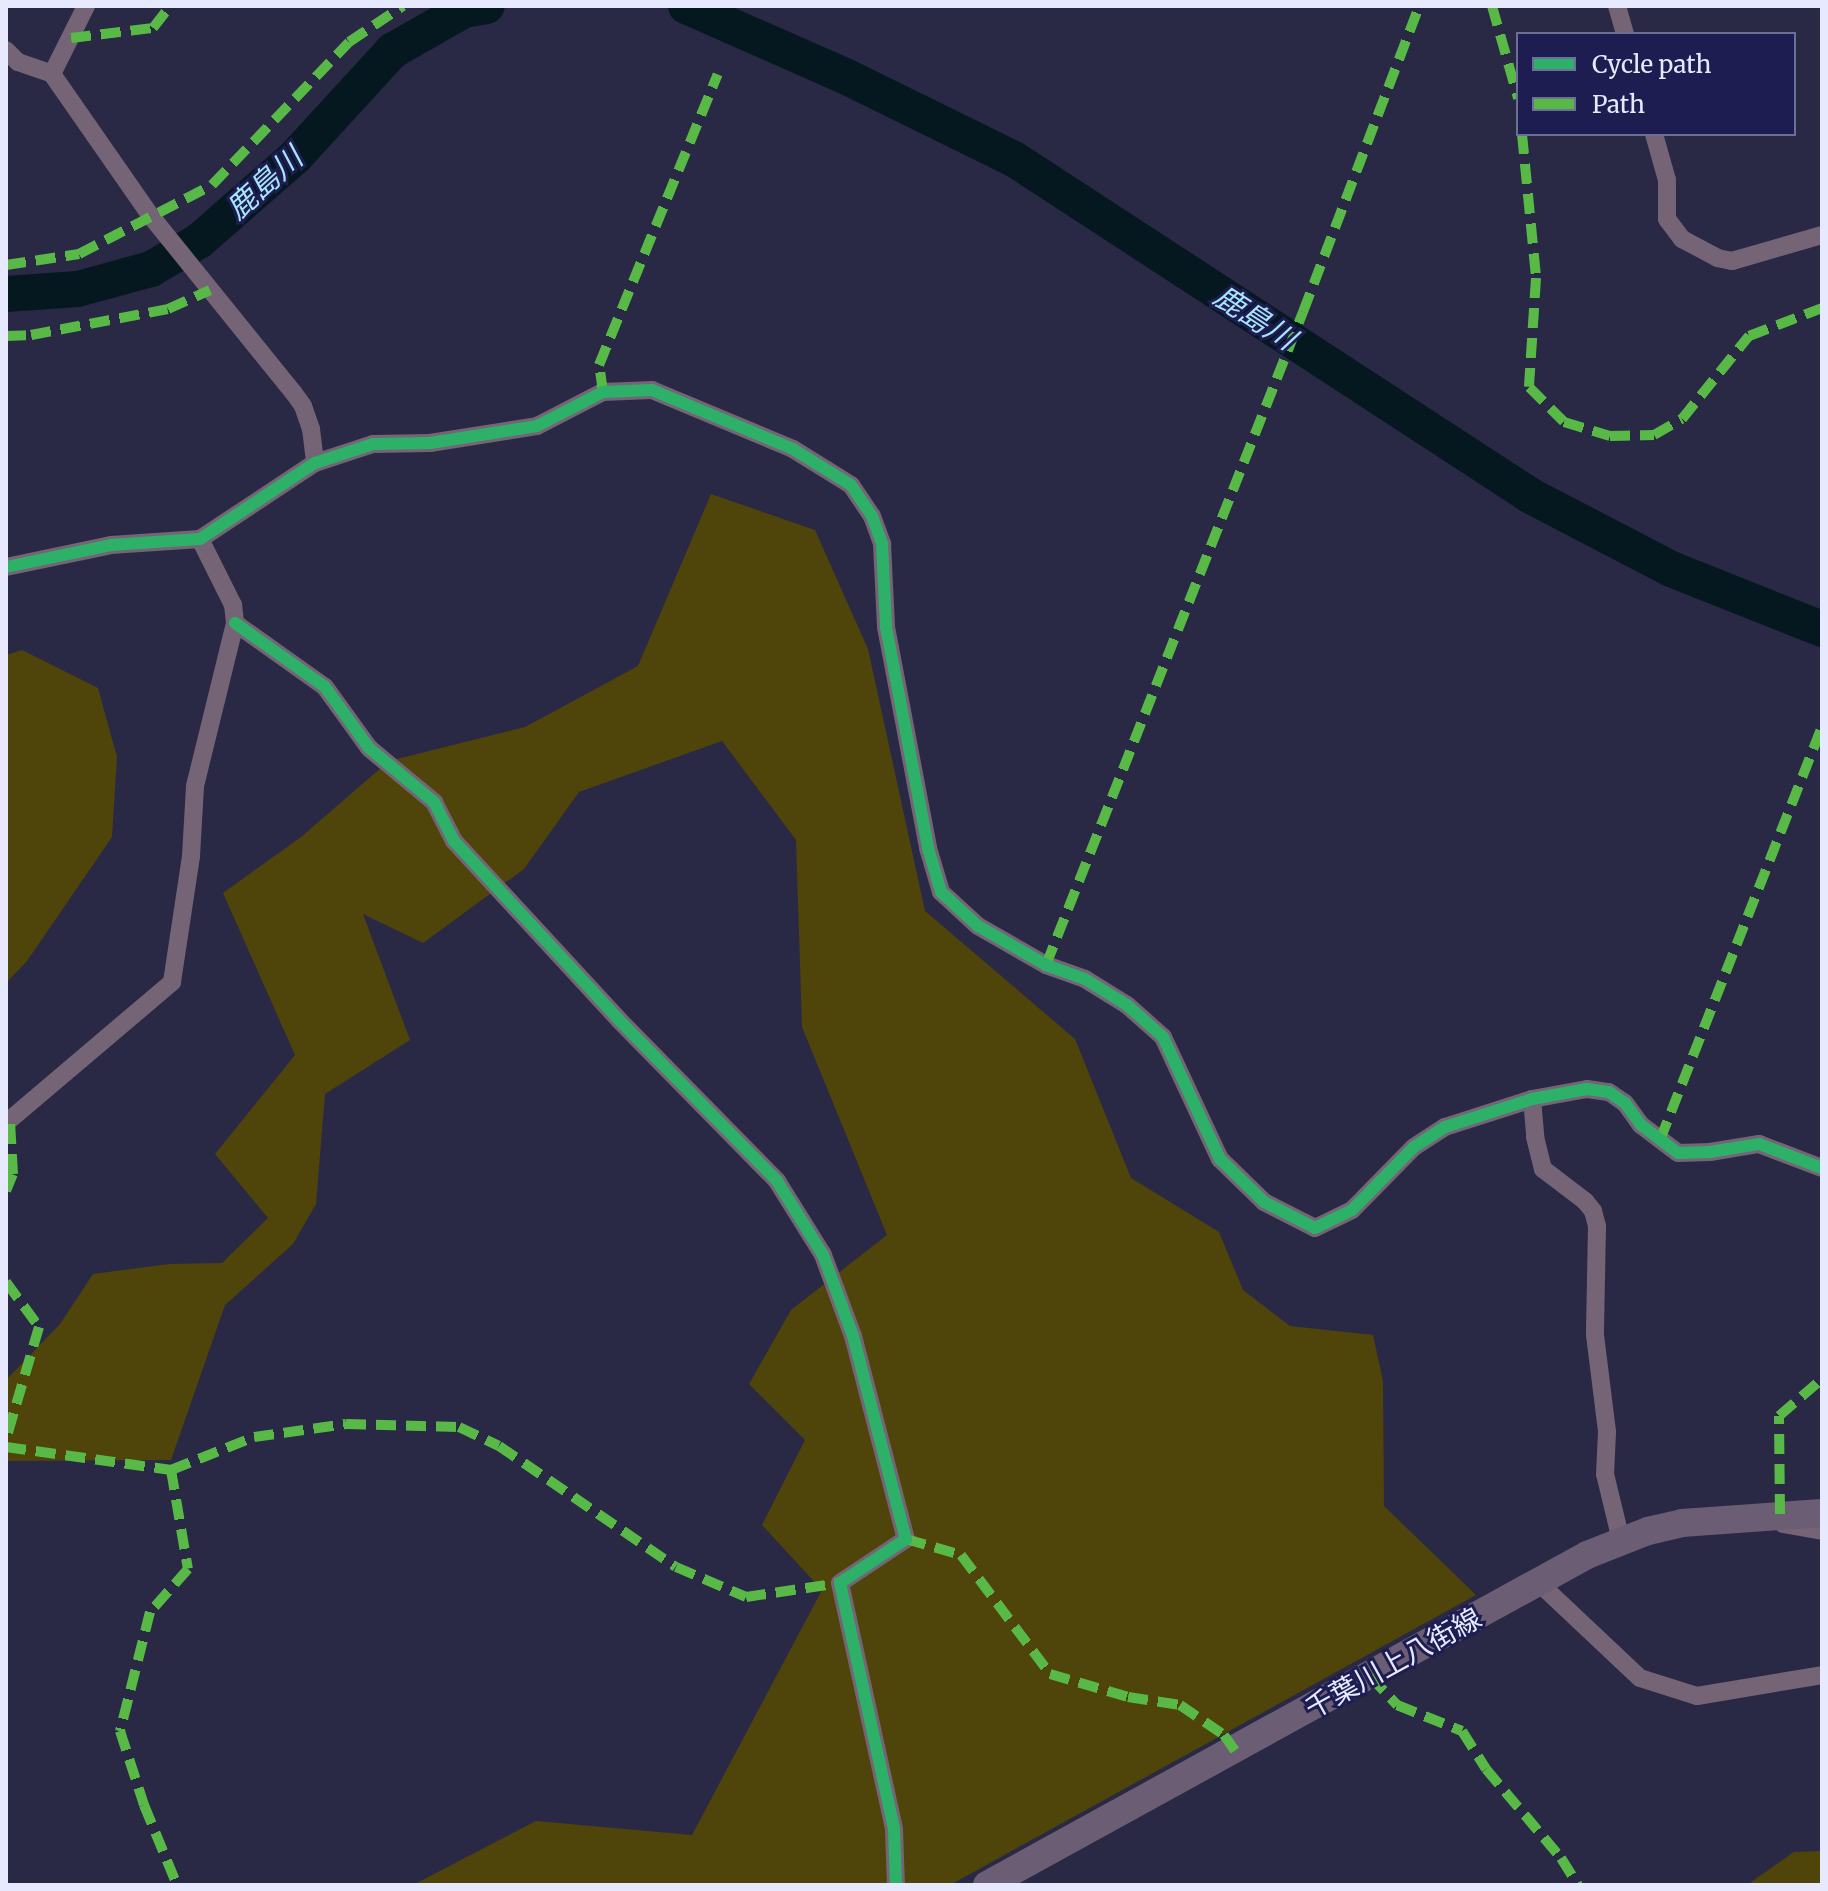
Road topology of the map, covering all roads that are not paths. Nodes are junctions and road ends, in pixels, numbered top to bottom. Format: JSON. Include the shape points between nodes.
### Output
{"nodes":[{"id":1,"x":86,"y":6,"type":"edge"},
{"id":2,"x":1617,"y":6,"type":"edge"},
{"id":3,"x":1624,"y":32,"type":"edge"},
{"id":4,"x":6,"y":50,"type":"edge"},
{"id":5,"x":52,"y":74,"type":"junction"},
{"id":6,"x":1655,"y":136,"type":"edge"},
{"id":7,"x":1822,"y":235,"type":"edge"},
{"id":8,"x":315,"y":463,"type":"junction"},
{"id":9,"x":200,"y":539,"type":"junction"},
{"id":10,"x":6,"y":567,"type":"edge"},
{"id":11,"x":235,"y":623,"type":"junction"},
{"id":12,"x":1532,"y":1099,"type":"junction"},
{"id":13,"x":6,"y":1123,"type":"edge"},
{"id":14,"x":1822,"y":1168,"type":"edge"},
{"id":15,"x":1822,"y":1513,"type":"edge"},
{"id":16,"x":1745,"y":1516,"type":"junction"},
{"id":17,"x":1822,"y":1531,"type":"edge"},
{"id":18,"x":1621,"y":1540,"type":"junction"},
{"id":19,"x":1538,"y":1582,"type":"junction"},
{"id":20,"x":1822,"y":1675,"type":"edge"},
{"id":21,"x":896,"y":1885,"type":"edge"},
{"id":22,"x":987,"y":1885,"type":"edge"}],
"edges":[{"from":1,"to":5,"type":"street"},
{"from":2,"to":3,"type":"street"},
{"from":4,"to":5,"type":"street","via":[[18,62]]},
{"from":5,"to":8,"type":"street","via":[[150,215],[303,406]]},
{"from":6,"to":7,"type":"street","via":[[1667,180],[1667,219],[1682,239],[1732,261]]},
{"from":8,"to":9,"type":"street"},
{"from":8,"to":12,"type":"street","via":[[373,444],[430,443],[537,426],[603,392],[652,390],[793,449],[851,485],[872,516],[882,544],[886,627],[941,892],[978,926],[1046,965],[1085,979],[1127,1005],[1163,1037],[1220,1159],[1264,1202],[1315,1228],[1334,1221],[1352,1210],[1414,1147],[1445,1127]]},
{"from":9,"to":10,"type":"street","via":[[111,545]]},
{"from":9,"to":11,"type":"street","via":[[233,605]]},
{"from":11,"to":13,"type":"street","via":[[195,786],[191,856],[172,982]]},
{"from":11,"to":21,"type":"street","via":[[325,687],[369,748],[434,802],[454,841],[777,1181],[823,1255],[853,1336],[906,1539],[840,1583],[894,1829]]},
{"from":12,"to":14,"type":"street","via":[[1587,1089],[1609,1092],[1678,1153],[1759,1144]]},
{"from":12,"to":18,"type":"street","via":[[1543,1169],[1585,1201],[1597,1226],[1595,1335],[1607,1432],[1605,1474]]},
{"from":15,"to":16,"type":"main road","name":"千葉川上八街線"},
{"from":16,"to":17,"type":"street"},
{"from":16,"to":18,"type":"main road","name":"千葉川上八街線","via":[[1682,1523]]},
{"from":18,"to":19,"type":"main road","name":"千葉川上八街線"},
{"from":19,"to":20,"type":"street","via":[[1640,1678],[1697,1696]]},
{"from":19,"to":22,"type":"main road","name":"千葉川上八街線"}]}
